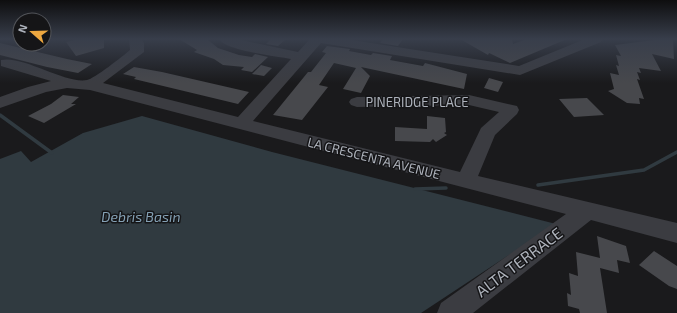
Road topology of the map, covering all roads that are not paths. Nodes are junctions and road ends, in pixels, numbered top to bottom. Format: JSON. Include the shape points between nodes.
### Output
{"nodes":[{"id":1,"x":127,"y":54,"type":"edge"},
{"id":2,"x":284,"y":54,"type":"edge"},
{"id":3,"x":305,"y":54,"type":"edge"},
{"id":4,"x":436,"y":54,"type":"edge"},
{"id":5,"x":561,"y":54,"type":"edge"},
{"id":6,"x":302,"y":57,"type":"junction"},
{"id":7,"x":6,"y":63,"type":"dead end"},
{"id":8,"x":69,"y":83,"type":"junction"},
{"id":9,"x":91,"y":86,"type":"junction"},
{"id":10,"x":357,"y":102,"type":"dead end"},
{"id":11,"x":0,"y":103,"type":"edge"},
{"id":12,"x":241,"y":124,"type":"junction"},
{"id":13,"x":466,"y":181,"type":"junction"},
{"id":14,"x":587,"y":211,"type":"junction"},
{"id":15,"x":677,"y":233,"type":"edge"},
{"id":16,"x":450,"y":313,"type":"edge"}],
"edges":[{"from":1,"to":9,"type":"street"},
{"from":2,"to":6,"type":"street"},
{"from":3,"to":6,"type":"street"},
{"from":4,"to":5,"type":"street","via":[[520,71]]},
{"from":6,"to":12,"type":"street"},
{"from":7,"to":8,"type":"street"},
{"from":8,"to":9,"type":"street","name":"LA CRESCENTA AVENUE"},
{"from":8,"to":11,"type":"street","via":[[35,90]]},
{"from":9,"to":12,"type":"street","name":"LA CRESCENTA AVENUE"},
{"from":10,"to":13,"type":"street","name":"PINERIDGE PLACE","via":[[469,100],[511,110],[487,132]]},
{"from":12,"to":13,"type":"street","name":"LA CRESCENTA AVENUE"},
{"from":13,"to":14,"type":"street","name":"LA CRESCENTA AVENUE"},
{"from":14,"to":15,"type":"street","name":"LA CRESCENTA AVENUE"},
{"from":14,"to":16,"type":"street","name":"ALTA TERRACE"}]}
